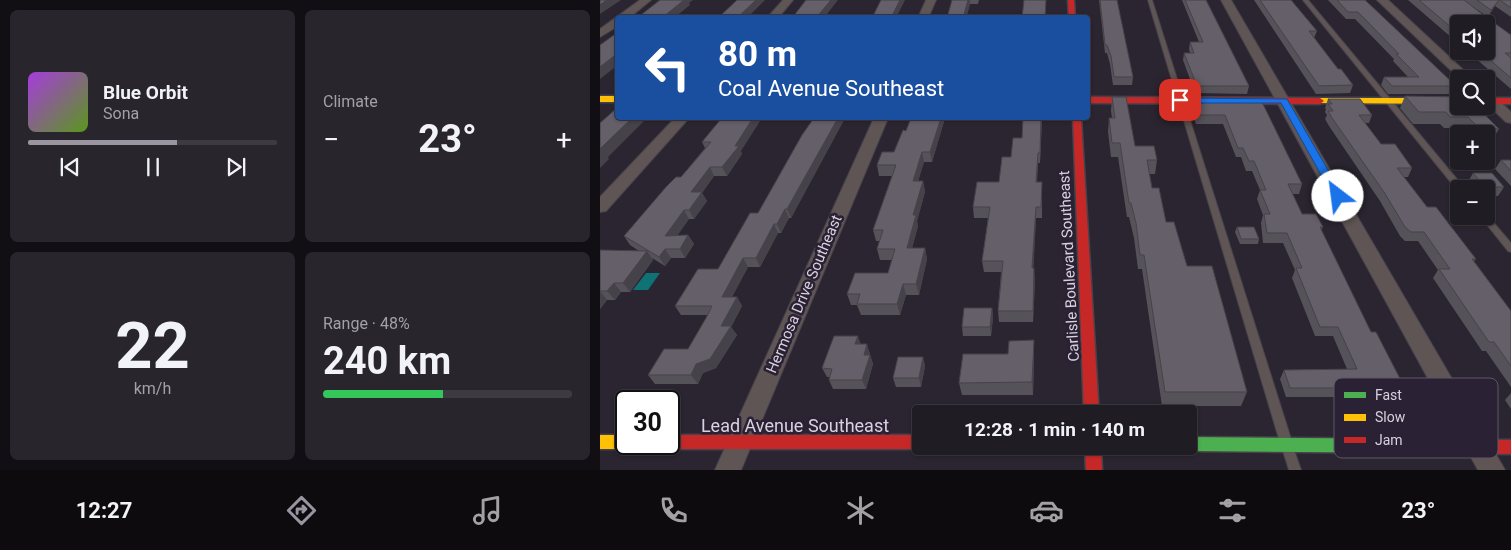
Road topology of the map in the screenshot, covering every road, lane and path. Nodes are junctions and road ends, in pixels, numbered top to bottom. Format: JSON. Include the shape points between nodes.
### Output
{"nodes":[{"id":1,"x":646,"y":0,"type":"edge"},
{"id":2,"x":788,"y":0,"type":"edge"},
{"id":3,"x":931,"y":0,"type":"edge"},
{"id":4,"x":1071,"y":0,"type":"edge"},
{"id":5,"x":1150,"y":0,"type":"edge"},
{"id":6,"x":1226,"y":0,"type":"edge"},
{"id":7,"x":1306,"y":0,"type":"edge"},
{"id":8,"x":1382,"y":0,"type":"edge"},
{"id":9,"x":626,"y":15,"type":"edge"},
{"id":10,"x":775,"y":15,"type":"edge"},
{"id":11,"x":924,"y":15,"type":"edge"},
{"id":12,"x":1072,"y":15,"type":"edge"},
{"id":13,"x":615,"y":23,"type":"edge"},
{"id":14,"x":600,"y":34,"type":"edge"},
{"id":15,"x":1457,"y":70,"type":"edge"},
{"id":16,"x":600,"y":99,"type":"edge"},
{"id":17,"x":615,"y":99,"type":"edge"},
{"id":18,"x":1090,"y":100,"type":"edge"},
{"id":19,"x":1180,"y":100,"type":"junction"},
{"id":20,"x":1284,"y":100,"type":"junction"},
{"id":21,"x":1495,"y":100,"type":"edge"},
{"id":22,"x":1389,"y":101,"type":"junction"},
{"id":23,"x":1450,"y":101,"type":"edge"},
{"id":24,"x":1511,"y":101,"type":"edge"},
{"id":25,"x":1495,"y":105,"type":"edge"},
{"id":26,"x":1511,"y":119,"type":"edge"},
{"id":27,"x":680,"y":120,"type":"edge"},
{"id":28,"x":880,"y":120,"type":"edge"},
{"id":29,"x":1077,"y":120,"type":"edge"},
{"id":30,"x":1454,"y":180,"type":"edge"},
{"id":31,"x":600,"y":207,"type":"edge"},
{"id":32,"x":1491,"y":225,"type":"edge"},
{"id":33,"x":1511,"y":249,"type":"edge"},
{"id":34,"x":1441,"y":378,"type":"edge"},
{"id":35,"x":1092,"y":405,"type":"edge"},
{"id":36,"x":600,"y":442,"type":"edge"},
{"id":37,"x":615,"y":442,"type":"edge"},
{"id":38,"x":680,"y":442,"type":"edge"},
{"id":39,"x":740,"y":442,"type":"junction"},
{"id":40,"x":912,"y":442,"type":"edge"},
{"id":41,"x":1197,"y":444,"type":"edge"},
{"id":42,"x":1287,"y":445,"type":"junction"},
{"id":43,"x":1334,"y":445,"type":"edge"},
{"id":44,"x":1498,"y":447,"type":"edge"},
{"id":45,"x":1511,"y":447,"type":"edge"},
{"id":46,"x":1093,"y":455,"type":"edge"},
{"id":47,"x":1486,"y":458,"type":"edge"},
{"id":48,"x":728,"y":470,"type":"edge"},
{"id":49,"x":1094,"y":470,"type":"edge"},
{"id":50,"x":1295,"y":470,"type":"edge"},
{"id":51,"x":1492,"y":470,"type":"edge"}],
"edges":[{"from":1,"to":9,"type":"street"},
{"from":2,"to":10,"type":"street"},
{"from":3,"to":11,"type":"street"},
{"from":4,"to":12,"type":"main road"},
{"from":5,"to":19,"type":"lane"},
{"from":6,"to":20,"type":"street"},
{"from":7,"to":22,"type":"lane"},
{"from":8,"to":15,"type":"street"},
{"from":13,"to":14,"type":"street"},
{"from":16,"to":17,"type":"main road"},
{"from":18,"to":19,"type":"main road"},
{"from":19,"to":20,"type":"main road"},
{"from":19,"to":42,"type":"lane"},
{"from":20,"to":22,"type":"main road"},
{"from":20,"to":34,"type":"street"},
{"from":21,"to":24,"type":"main road"},
{"from":22,"to":23,"type":"main road"},
{"from":22,"to":30,"type":"lane"},
{"from":25,"to":26,"type":"street"},
{"from":27,"to":31,"type":"street"},
{"from":28,"to":39,"type":"street","name":"Hermosa Drive Southeast"},
{"from":29,"to":35,"type":"main road","name":"Carlisle Boulevard Southeast"},
{"from":32,"to":33,"type":"lane"},
{"from":36,"to":37,"type":"main road"},
{"from":38,"to":39,"type":"main road","name":"Lead Avenue Southeast"},
{"from":39,"to":40,"type":"main road","name":"Lead Avenue Southeast"},
{"from":39,"to":48,"type":"street","name":"Hermosa Drive Southeast"},
{"from":41,"to":42,"type":"main road"},
{"from":42,"to":43,"type":"main road"},
{"from":42,"to":50,"type":"lane"},
{"from":44,"to":45,"type":"main road"},
{"from":46,"to":49,"type":"main road"},
{"from":47,"to":51,"type":"street"}]}
